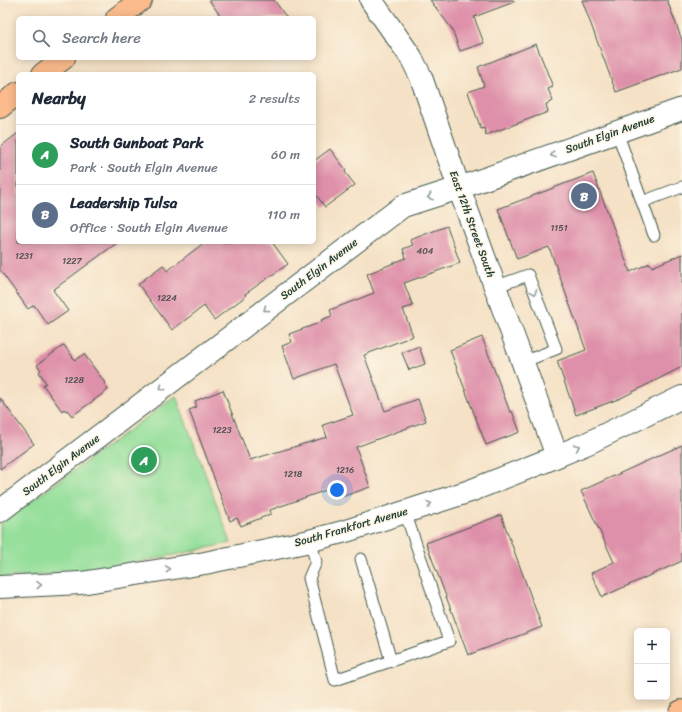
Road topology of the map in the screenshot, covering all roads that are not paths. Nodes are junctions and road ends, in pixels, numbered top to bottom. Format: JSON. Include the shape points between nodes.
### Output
{"nodes":[{"id":1,"x":141,"y":0,"type":"edge"},
{"id":2,"x":371,"y":0,"type":"edge"},
{"id":3,"x":120,"y":16,"type":"edge"},
{"id":4,"x":61,"y":60,"type":"edge"},
{"id":5,"x":46,"y":72,"type":"edge"},
{"id":6,"x":16,"y":95,"type":"edge"},
{"id":7,"x":0,"y":107,"type":"edge"},
{"id":8,"x":682,"y":109,"type":"edge"},
{"id":9,"x":617,"y":132,"type":"junction"},
{"id":10,"x":682,"y":187,"type":"edge"},
{"id":11,"x":459,"y":188,"type":"junction"},
{"id":12,"x":642,"y":202,"type":"junction"},
{"id":13,"x":654,"y":235,"type":"dead end"},
{"id":14,"x":495,"y":287,"type":"junction"},
{"id":15,"x":523,"y":362,"type":"junction"},
{"id":16,"x":682,"y":397,"type":"edge"},
{"id":17,"x":557,"y":456,"type":"junction"},
{"id":18,"x":0,"y":511,"type":"edge"},
{"id":19,"x":405,"y":512,"type":"junction"},
{"id":20,"x":310,"y":540,"type":"junction"},
{"id":21,"x":361,"y":559,"type":"dead end"},
{"id":22,"x":0,"y":586,"type":"edge"},
{"id":23,"x":391,"y":661,"type":"junction"}],
"edges":[{"from":1,"to":3,"type":"main road"},
{"from":2,"to":11,"type":"street","name":"East 12th Street South","via":[[411,57],[421,77]]},
{"from":4,"to":5,"type":"main road"},
{"from":6,"to":7,"type":"main road"},
{"from":8,"to":9,"type":"street","name":"South Elgin Avenue"},
{"from":9,"to":11,"type":"street","name":"South Elgin Avenue","one_way":true},
{"from":9,"to":12,"type":"lane"},
{"from":10,"to":12,"type":"lane"},
{"from":11,"to":14,"type":"street","name":"East 12th Street South"},
{"from":11,"to":18,"type":"street","name":"South Elgin Avenue","one_way":true,"via":[[403,206]]},
{"from":12,"to":13,"type":"lane"},
{"from":14,"to":15,"type":"street","name":"East 12th Street South"},
{"from":14,"to":15,"type":"lane","one_way":true,"via":[[528,275],[556,349]]},
{"from":15,"to":17,"type":"street","name":"East 12th Street South"},
{"from":17,"to":16,"type":"street","name":"South Frankfort Avenue","one_way":true},
{"from":19,"to":17,"type":"street","name":"South Frankfort Avenue","one_way":true},
{"from":19,"to":20,"type":"street","name":"South Frankfort Avenue"},
{"from":19,"to":23,"type":"lane","via":[[449,641]]},
{"from":22,"to":20,"type":"street","name":"South Frankfort Avenue","one_way":true,"via":[[81,583],[205,563]]},
{"from":20,"to":23,"type":"lane","via":[[316,562],[309,578],[335,680]]},
{"from":21,"to":23,"type":"lane"}]}
